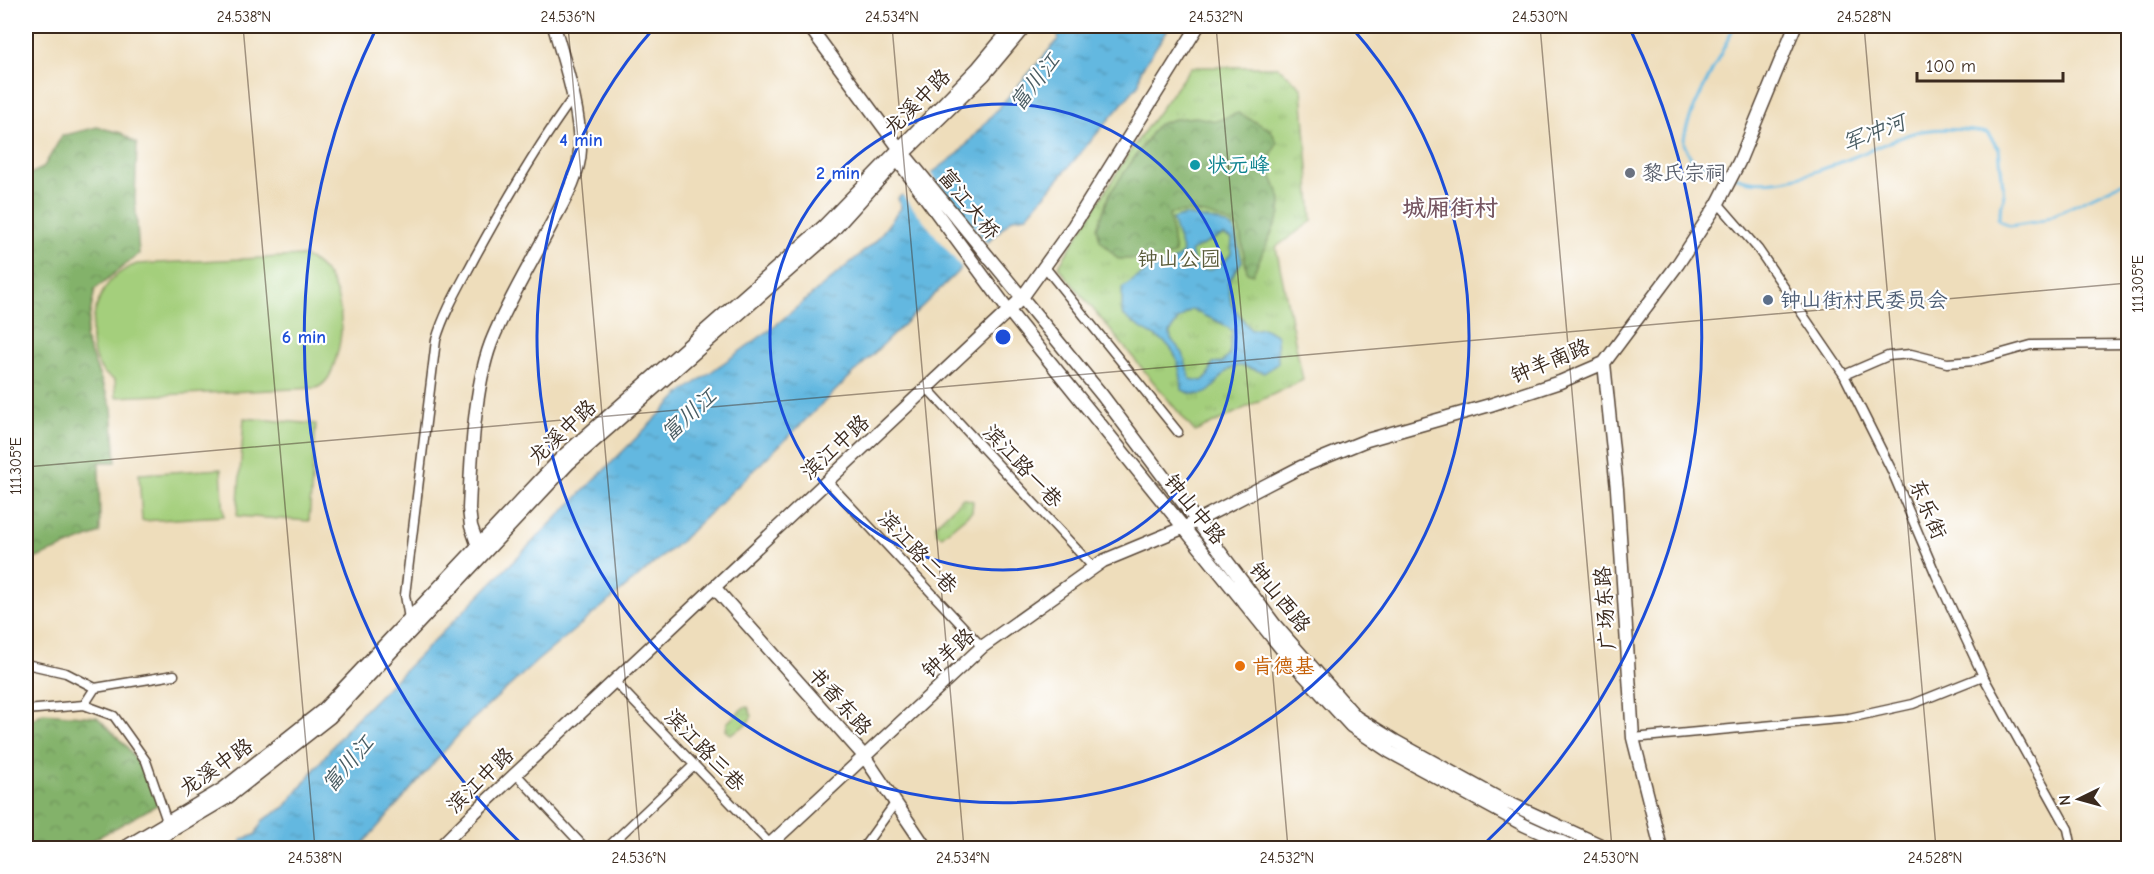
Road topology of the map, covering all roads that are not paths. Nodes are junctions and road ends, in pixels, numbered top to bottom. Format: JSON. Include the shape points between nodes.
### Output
{"nodes":[{"id":1,"x":554,"y":26,"type":"edge"},
{"id":2,"x":800,"y":26,"type":"edge"},
{"id":3,"x":809,"y":26,"type":"edge"},
{"id":4,"x":1013,"y":26,"type":"edge"},
{"id":5,"x":1025,"y":26,"type":"edge"},
{"id":6,"x":1198,"y":26,"type":"edge"},
{"id":7,"x":1795,"y":26,"type":"edge"},
{"id":8,"x":572,"y":99,"type":"junction"},
{"id":9,"x":898,"y":154,"type":"junction"},
{"id":10,"x":1718,"y":203,"type":"junction"},
{"id":11,"x":1044,"y":266,"type":"junction"},
{"id":12,"x":1002,"y":277,"type":"joint"},
{"id":13,"x":988,"y":282,"type":"joint"},
{"id":14,"x":1021,"y":299,"type":"junction"},
{"id":15,"x":1010,"y":310,"type":"junction"},
{"id":16,"x":2128,"y":344,"type":"edge"},
{"id":17,"x":1604,"y":363,"type":"junction"},
{"id":18,"x":1844,"y":375,"type":"junction"},
{"id":19,"x":927,"y":388,"type":"junction"},
{"id":20,"x":1178,"y":432,"type":"dead end"},
{"id":21,"x":827,"y":481,"type":"junction"},
{"id":22,"x":1190,"y":524,"type":"junction"},
{"id":23,"x":479,"y":551,"type":"junction"},
{"id":24,"x":1094,"y":568,"type":"junction"},
{"id":25,"x":714,"y":587,"type":"junction"},
{"id":26,"x":409,"y":619,"type":"junction"},
{"id":27,"x":982,"y":647,"type":"junction"},
{"id":28,"x":26,"y":664,"type":"edge"},
{"id":29,"x":174,"y":675,"type":"dead end"},
{"id":30,"x":1983,"y":676,"type":"junction"},
{"id":31,"x":614,"y":681,"type":"junction"},
{"id":32,"x":95,"y":688,"type":"junction"},
{"id":33,"x":84,"y":705,"type":"junction"},
{"id":34,"x":26,"y":710,"type":"edge"},
{"id":35,"x":1633,"y":738,"type":"junction"},
{"id":36,"x":864,"y":756,"type":"junction"},
{"id":37,"x":694,"y":765,"type":"junction"},
{"id":38,"x":515,"y":773,"type":"junction"},
{"id":39,"x":896,"y":802,"type":"junction"},
{"id":40,"x":169,"y":827,"type":"junction"},
{"id":41,"x":768,"y":846,"type":"edge"},
{"id":42,"x":124,"y":849,"type":"edge"},
{"id":43,"x":142,"y":849,"type":"edge"},
{"id":44,"x":439,"y":849,"type":"edge"},
{"id":45,"x":585,"y":849,"type":"edge"},
{"id":46,"x":607,"y":849,"type":"edge"},
{"id":47,"x":862,"y":849,"type":"edge"},
{"id":48,"x":926,"y":849,"type":"edge"},
{"id":49,"x":1575,"y":849,"type":"edge"},
{"id":50,"x":1606,"y":849,"type":"edge"},
{"id":51,"x":1661,"y":849,"type":"edge"},
{"id":52,"x":2072,"y":849,"type":"edge"}],
"edges":[{"from":1,"to":8,"type":"main road"},
{"from":2,"to":9,"type":"main road"},
{"from":3,"to":9,"type":"main road"},
{"from":4,"to":9,"type":"main road","name":"龙溪中路"},
{"from":5,"to":9,"type":"main road","name":"龙溪中路","via":[[984,75]]},
{"from":6,"to":11,"type":"main road","name":"滨江中路","via":[[1115,161]]},
{"from":7,"to":10,"type":"main road","name":"钟羊南路"},
{"from":8,"to":23,"type":"main road","via":[[580,151],[576,172],[504,315],[482,374],[469,509]]},
{"from":8,"to":26,"type":"street","via":[[548,131],[443,317],[436,340],[405,595]]},
{"from":9,"to":12,"type":"main road","name":"富江大桥"},
{"from":9,"to":13,"type":"main road","name":"富江大桥"},
{"from":9,"to":23,"type":"main road","name":"龙溪中路","via":[[823,227],[562,456]]},
{"from":10,"to":17,"type":"main road","name":"钟羊南路"},
{"from":10,"to":18,"type":"street","name":"东乐街","via":[[1758,249]]},
{"from":11,"to":14,"type":"main road","name":"滨江中路"},
{"from":11,"to":20,"type":"street"},
{"from":12,"to":14,"type":"main road","name":"钟山西路"},
{"from":13,"to":15,"type":"main road","name":"钟山中路"},
{"from":14,"to":15,"type":"main road","name":"滨江中路"},
{"from":14,"to":22,"type":"main road","name":"钟山西路","via":[[1102,395]]},
{"from":15,"to":19,"type":"main road","name":"滨江中路"},
{"from":15,"to":22,"type":"main road","name":"钟山中路"},
{"from":16,"to":18,"type":"street","via":[[2031,345],[1974,362],[1947,363],[1911,354],[1888,356]]},
{"from":17,"to":22,"type":"main road","name":"钟羊南路","via":[[1490,405],[1366,440],[1301,467]]},
{"from":17,"to":35,"type":"main road","name":"广场东路","via":[[1617,489]]},
{"from":18,"to":30,"type":"street","name":"东乐街","via":[[1892,469]]},
{"from":19,"to":21,"type":"main road","name":"滨江中路"},
{"from":19,"to":24,"type":"street","name":"滨江路一巷"},
{"from":21,"to":25,"type":"main road","name":"滨江中路"},
{"from":21,"to":27,"type":"street","name":"滨江路二巷"},
{"from":22,"to":24,"type":"main road","name":"钟羊路"},
{"from":22,"to":49,"type":"main road","name":"钟山中路","via":[[1292,662],[1351,726],[1390,752]]},
{"from":22,"to":50,"type":"main road","name":"钟山西路","via":[[1356,717],[1500,799]]},
{"from":23,"to":26,"type":"main road","name":"龙溪中路"},
{"from":23,"to":40,"type":"main road","name":"龙溪中路","via":[[330,717],[228,796]]},
{"from":24,"to":27,"type":"main road","name":"钟羊路"},
{"from":25,"to":31,"type":"main road","name":"滨江中路"},
{"from":25,"to":36,"type":"main road","name":"书香东路"},
{"from":26,"to":40,"type":"main road","name":"龙溪中路","via":[[323,710]]},
{"from":27,"to":36,"type":"main road","name":"钟羊路"},
{"from":28,"to":32,"type":"street","via":[[66,673]]},
{"from":29,"to":32,"type":"street"},
{"from":30,"to":35,"type":"street","via":[[1913,704],[1848,718]]},
{"from":30,"to":52,"type":"street","name":"东乐街","via":[[2068,829]]},
{"from":31,"to":37,"type":"street","name":"滨江路三巷"},
{"from":31,"to":38,"type":"main road","name":"滨江中路"},
{"from":32,"to":33,"type":"street"},
{"from":33,"to":34,"type":"street"},
{"from":33,"to":40,"type":"street","via":[[114,716],[146,761]]},
{"from":35,"to":51,"type":"main road","name":"广场东路"},
{"from":36,"to":39,"type":"main road","name":"书香东路"},
{"from":36,"to":41,"type":"main road","name":"钟羊路"},
{"from":37,"to":41,"type":"street","name":"滨江路三巷"},
{"from":37,"to":46,"type":"street"},
{"from":38,"to":44,"type":"main road","name":"滨江中路"},
{"from":38,"to":45,"type":"street"},
{"from":39,"to":47,"type":"street"},
{"from":39,"to":48,"type":"main road","name":"书香东路"},
{"from":40,"to":42,"type":"main road","name":"龙溪中路"},
{"from":40,"to":43,"type":"main road","name":"龙溪中路"}]}
